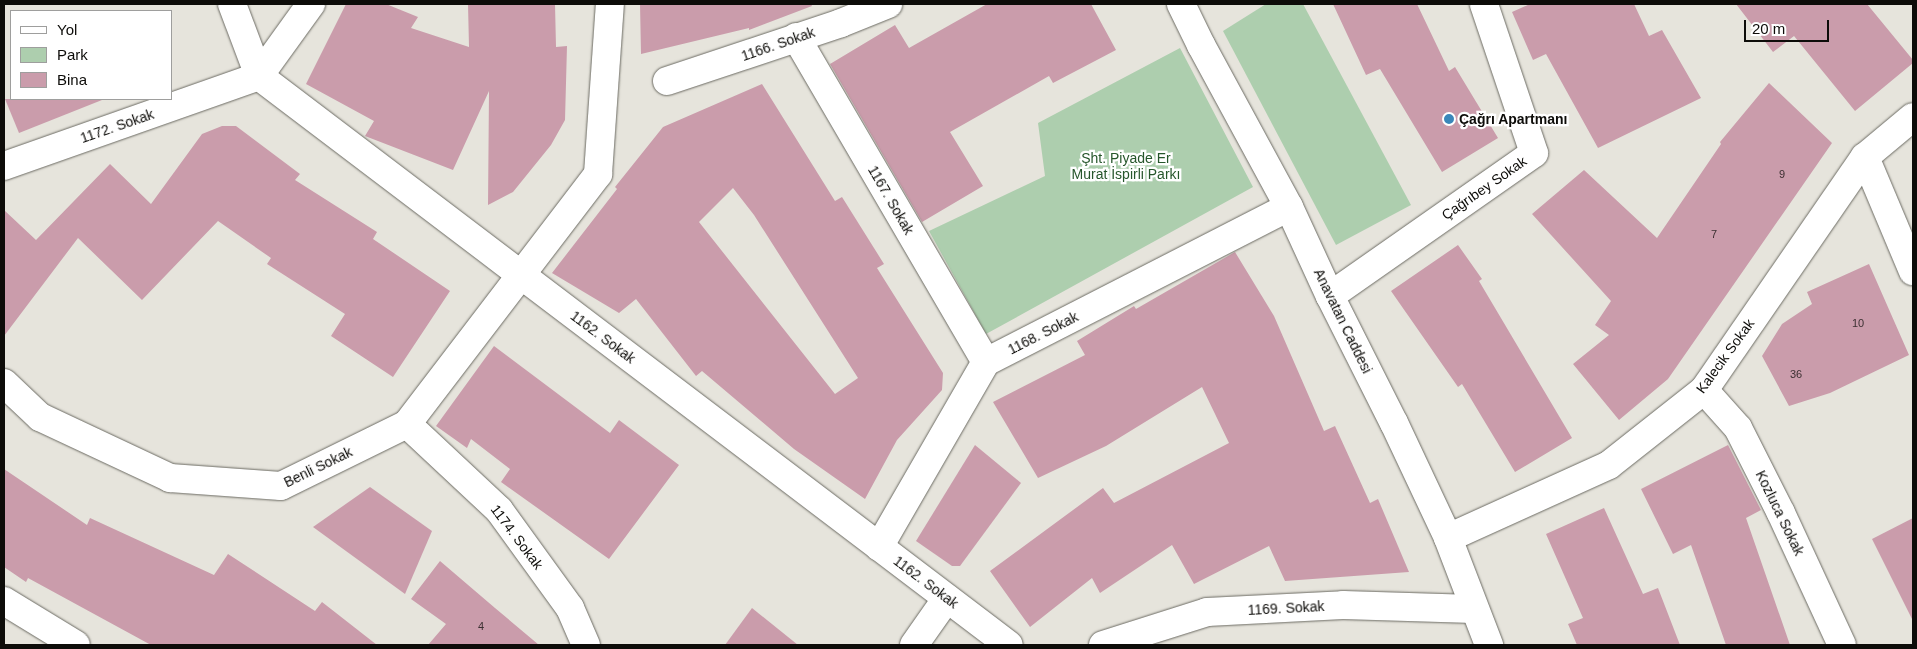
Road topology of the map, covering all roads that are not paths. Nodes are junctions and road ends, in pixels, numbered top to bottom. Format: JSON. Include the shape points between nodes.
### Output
{"nodes":[{"id":1,"x":232,"y":4,"type":"edge"},
{"id":2,"x":311,"y":4,"type":"edge"},
{"id":3,"x":610,"y":4,"type":"edge"},
{"id":4,"x":888,"y":4,"type":"edge"},
{"id":5,"x":1181,"y":4,"type":"edge"},
{"id":6,"x":1484,"y":4,"type":"edge"},
{"id":7,"x":796,"y":37,"type":"junction"},
{"id":8,"x":259,"y":76,"type":"junction"},
{"id":9,"x":667,"y":81,"type":"dead end"},
{"id":10,"x":1913,"y":117,"type":"edge"},
{"id":11,"x":1865,"y":157,"type":"junction"},
{"id":12,"x":4,"y":166,"type":"edge"},
{"id":13,"x":1290,"y":207,"type":"junction"},
{"id":14,"x":1913,"y":271,"type":"edge"},
{"id":15,"x":522,"y":276,"type":"junction"},
{"id":16,"x":1330,"y":296,"type":"junction"},
{"id":17,"x":986,"y":362,"type":"junction"},
{"id":18,"x":4,"y":383,"type":"edge"},
{"id":19,"x":1704,"y":390,"type":"junction"},
{"id":20,"x":406,"y":424,"type":"junction"},
{"id":21,"x":1448,"y":538,"type":"junction"},
{"id":22,"x":879,"y":547,"type":"junction"},
{"id":23,"x":946,"y":598,"type":"junction"},
{"id":24,"x":4,"y":601,"type":"edge"},
{"id":25,"x":1474,"y":609,"type":"junction"},
{"id":26,"x":76,"y":645,"type":"edge"},
{"id":27,"x":586,"y":645,"type":"edge"},
{"id":28,"x":914,"y":645,"type":"edge"},
{"id":29,"x":1009,"y":645,"type":"edge"},
{"id":30,"x":1103,"y":645,"type":"edge"},
{"id":31,"x":1489,"y":645,"type":"edge"},
{"id":32,"x":1842,"y":645,"type":"edge"}],
"edges":[{"from":1,"to":8,"type":"street"},
{"from":2,"to":8,"type":"street"},
{"from":3,"to":15,"type":"street","name":"Benli Sokak","via":[[598,174]]},
{"from":4,"to":7,"type":"street","name":"1166. Sokak"},
{"from":5,"to":13,"type":"street","name":"Anavatan Caddesi"},
{"from":6,"to":16,"type":"street","name":"Çağrıbey Sokak","via":[[1534,153]]},
{"from":7,"to":9,"type":"street","name":"1166. Sokak"},
{"from":7,"to":17,"type":"street","name":"1167. Sokak"},
{"from":8,"to":12,"type":"street","name":"1172. Sokak"},
{"from":8,"to":15,"type":"street","name":"1162. Sokak"},
{"from":10,"to":11,"type":"street","name":"Kalecik Sokak"},
{"from":11,"to":14,"type":"street"},
{"from":11,"to":19,"type":"street","name":"Kalecik Sokak"},
{"from":13,"to":16,"type":"street","name":"Anavatan Caddesi"},
{"from":13,"to":17,"type":"street","name":"1168. Sokak"},
{"from":15,"to":20,"type":"street","name":"Benli Sokak"},
{"from":15,"to":22,"type":"street","name":"1162. Sokak"},
{"from":16,"to":21,"type":"street","name":"Anavatan Caddesi"},
{"from":17,"to":22,"type":"street"},
{"from":18,"to":20,"type":"street","name":"Benli Sokak","via":[[40,417],[170,478],[281,486]]},
{"from":19,"to":21,"type":"street","name":"Kalecik Sokak","via":[[1609,465]]},
{"from":19,"to":32,"type":"street","name":"Kozluca Sokak","via":[[1738,428]]},
{"from":20,"to":27,"type":"street","name":"1174. Sokak","via":[[499,510],[570,608]]},
{"from":21,"to":25,"type":"street","name":"Anavatan Caddesi"},
{"from":22,"to":23,"type":"street","name":"1162. Sokak"},
{"from":23,"to":28,"type":"street"},
{"from":23,"to":29,"type":"street","name":"1162. Sokak"},
{"from":24,"to":26,"type":"street"},
{"from":25,"to":30,"type":"street","name":"1169. Sokak","via":[[1343,605],[1207,612]]},
{"from":25,"to":31,"type":"street","name":"Anavatan Caddesi"}]}
